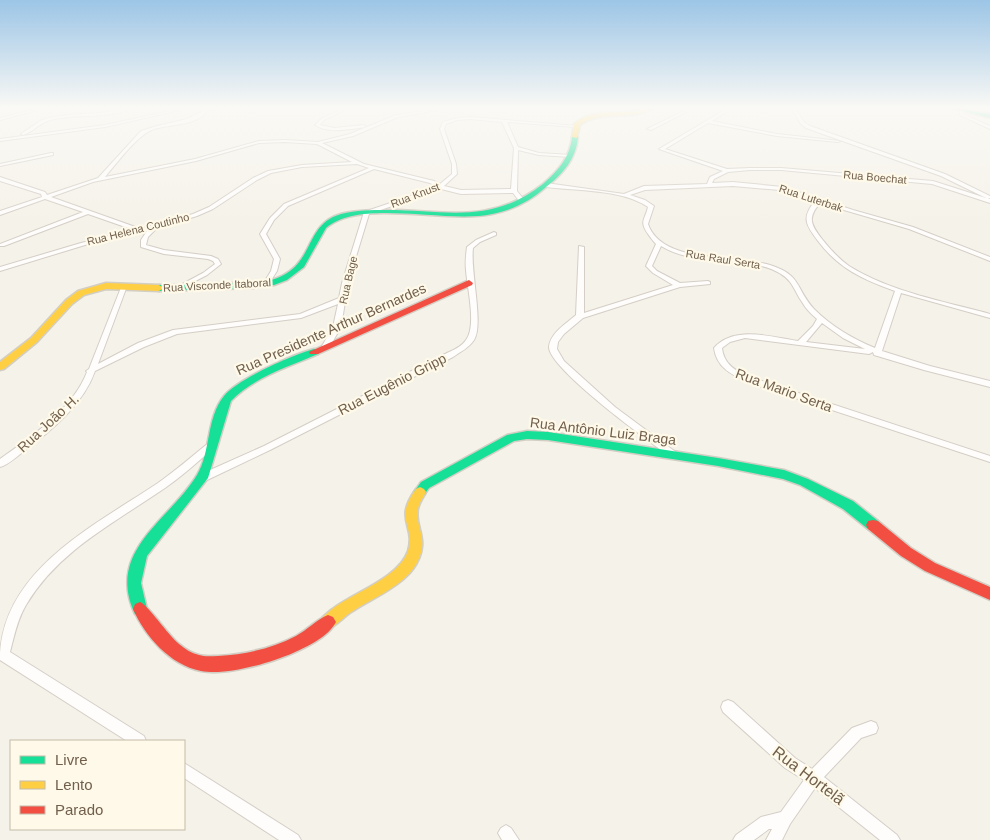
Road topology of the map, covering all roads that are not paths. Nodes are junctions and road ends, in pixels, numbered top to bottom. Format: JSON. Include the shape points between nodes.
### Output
{"nodes":[{"id":1,"x":129,"y":147,"type":"edge"},
{"id":2,"x":241,"y":147,"type":"edge"},
{"id":3,"x":328,"y":147,"type":"edge"},
{"id":4,"x":448,"y":147,"type":"edge"},
{"id":5,"x":574,"y":147,"type":"edge"},
{"id":6,"x":665,"y":147,"type":"edge"},
{"id":7,"x":865,"y":147,"type":"edge"},
{"id":8,"x":516,"y":148,"type":"joint"},
{"id":9,"x":51,"y":154,"type":"dead end"},
{"id":10,"x":571,"y":156,"type":"junction"},
{"id":11,"x":357,"y":163,"type":"junction"},
{"id":12,"x":0,"y":165,"type":"edge"},
{"id":13,"x":374,"y":168,"type":"junction"},
{"id":14,"x":727,"y":171,"type":"junction"},
{"id":15,"x":0,"y":179,"type":"edge"},
{"id":16,"x":100,"y":179,"type":"junction"},
{"id":17,"x":546,"y":185,"type":"junction"},
{"id":18,"x":709,"y":185,"type":"junction"},
{"id":19,"x":439,"y":188,"type":"junction"},
{"id":20,"x":514,"y":191,"type":"junction"},
{"id":21,"x":625,"y":195,"type":"junction"},
{"id":22,"x":45,"y":197,"type":"junction"},
{"id":23,"x":990,"y":199,"type":"edge"},
{"id":24,"x":819,"y":200,"type":"junction"},
{"id":25,"x":522,"y":201,"type":"junction"},
{"id":26,"x":88,"y":212,"type":"junction"},
{"id":27,"x":0,"y":213,"type":"edge"},
{"id":28,"x":366,"y":213,"type":"junction"},
{"id":29,"x":155,"y":226,"type":"junction"},
{"id":30,"x":138,"y":230,"type":"junction"},
{"id":31,"x":494,"y":234,"type":"dead end"},
{"id":32,"x":1,"y":245,"type":"edge"},
{"id":33,"x":658,"y":245,"type":"junction"},
{"id":34,"x":581,"y":247,"type":"dead end"},
{"id":35,"x":990,"y":259,"type":"edge"},
{"id":36,"x":0,"y":269,"type":"edge"},
{"id":37,"x":470,"y":283,"type":"junction"},
{"id":38,"x":708,"y":283,"type":"dead end"},
{"id":39,"x":266,"y":284,"type":"junction"},
{"id":40,"x":679,"y":285,"type":"junction"},
{"id":41,"x":124,"y":286,"type":"junction"},
{"id":42,"x":176,"y":289,"type":"junction"},
{"id":43,"x":899,"y":290,"type":"junction"},
{"id":44,"x":343,"y":299,"type":"junction"},
{"id":45,"x":580,"y":316,"type":"junction"},
{"id":46,"x":990,"y":316,"type":"edge"},
{"id":47,"x":821,"y":319,"type":"junction"},
{"id":48,"x":801,"y":342,"type":"junction"},
{"id":49,"x":326,"y":346,"type":"junction"},
{"id":50,"x":877,"y":353,"type":"junction"},
{"id":51,"x":0,"y":367,"type":"edge"},
{"id":52,"x":90,"y":374,"type":"junction"},
{"id":53,"x":990,"y":384,"type":"edge"},
{"id":54,"x":210,"y":447,"type":"junction"},
{"id":55,"x":674,"y":455,"type":"junction"},
{"id":56,"x":990,"y":459,"type":"edge"},
{"id":57,"x":0,"y":464,"type":"edge"},
{"id":58,"x":202,"y":478,"type":"junction"},
{"id":59,"x":990,"y":594,"type":"edge"},
{"id":60,"x":2,"y":656,"type":"edge"},
{"id":61,"x":728,"y":707,"type":"dead end"},
{"id":62,"x":871,"y":728,"type":"dead end"},
{"id":63,"x":137,"y":740,"type":"edge"},
{"id":64,"x":185,"y":771,"type":"edge"},
{"id":65,"x":814,"y":778,"type":"junction"},
{"id":66,"x":785,"y":819,"type":"junction"},
{"id":67,"x":293,"y":840,"type":"edge"},
{"id":68,"x":741,"y":840,"type":"edge"},
{"id":69,"x":774,"y":840,"type":"edge"},
{"id":70,"x":892,"y":840,"type":"edge"}],
"edges":[{"from":1,"to":16,"type":"street"},
{"from":2,"to":16,"type":"street","via":[[196,160]]},
{"from":3,"to":11,"type":"street"},
{"from":4,"to":19,"type":"street","name":"Rua Knust","via":[[455,174]]},
{"from":5,"to":10,"type":"street"},
{"from":6,"to":14,"type":"street","via":[[664,151]]},
{"from":7,"to":23,"type":"street","via":[[943,174]]},
{"from":8,"to":10,"type":"street","via":[[539,154]]},
{"from":8,"to":20,"type":"street"},
{"from":9,"to":12,"type":"street"},
{"from":10,"to":17,"type":"street","name":"Rua Visconde Itaboral"},
{"from":11,"to":13,"type":"street"},
{"from":11,"to":29,"type":"street","name":"Rua Helena Coutinho","via":[[302,166],[270,172],[211,208]]},
{"from":13,"to":19,"type":"street","via":[[432,182]]},
{"from":13,"to":39,"type":"street","via":[[281,208],[263,234],[278,258]]},
{"from":14,"to":18,"type":"street","via":[[712,178]]},
{"from":14,"to":23,"type":"street","name":"Rua Boechat","via":[[781,169],[926,182]]},
{"from":15,"to":22,"type":"street","via":[[34,189]]},
{"from":16,"to":22,"type":"street"},
{"from":17,"to":21,"type":"street"},
{"from":17,"to":25,"type":"street","name":"Rua Visconde Itaboral"},
{"from":18,"to":21,"type":"street","name":"Rua Luterbak","via":[[644,188]]},
{"from":18,"to":24,"type":"street","name":"Rua Luterbak","via":[[781,188]]},
{"from":19,"to":20,"type":"street","via":[[465,193]]},
{"from":19,"to":28,"type":"street","name":"Rua Knust"},
{"from":20,"to":25,"type":"street"},
{"from":21,"to":33,"type":"street","via":[[651,206],[645,226]]},
{"from":22,"to":26,"type":"street"},
{"from":22,"to":27,"type":"street"},
{"from":24,"to":35,"type":"street","name":"Rua Luterbak","via":[[911,228]]},
{"from":24,"to":43,"type":"street","via":[[812,208],[809,224],[839,260],[857,272]]},
{"from":25,"to":28,"type":"street","name":"Rua Visconde Itaboral","via":[[508,209],[484,213]]},
{"from":26,"to":30,"type":"street"},
{"from":26,"to":32,"type":"street"},
{"from":28,"to":39,"type":"street","name":"Rua Visconde Itaboral","via":[[341,216],[323,226],[316,233],[307,259],[298,271],[284,280]]},
{"from":28,"to":44,"type":"street","name":"Rua Bage"},
{"from":29,"to":30,"type":"street","name":"Rua Helena Coutinho"},
{"from":29,"to":42,"type":"street","via":[[142,241],[142,246],[209,257],[218,264]]},
{"from":30,"to":36,"type":"street","name":"Rua Helena Coutinho"},
{"from":31,"to":37,"type":"street","name":"Rua Eugênio Gripp","via":[[470,247]]},
{"from":33,"to":40,"type":"street","via":[[649,266]]},
{"from":33,"to":47,"type":"street","name":"Rua Raul Serta","via":[[695,256],[781,271],[795,282],[808,306]]},
{"from":34,"to":45,"type":"street"},
{"from":37,"to":49,"type":"street","name":"Rua Presidente Arthur Bernardes"},
{"from":37,"to":58,"type":"street","name":"Rua Eugênio Gripp","via":[[474,331],[472,338],[463,346],[268,448]]},
{"from":38,"to":40,"type":"street"},
{"from":39,"to":42,"type":"street","name":"Rua Visconde Itaboral"},
{"from":40,"to":45,"type":"street"},
{"from":41,"to":42,"type":"street","name":"Rua Visconde Itaboral"},
{"from":41,"to":51,"type":"street","name":"Rua Visconde Itaboral","via":[[99,287],[73,298],[38,336]]},
{"from":41,"to":52,"type":"street","name":"Rua João H."},
{"from":43,"to":46,"type":"street"},
{"from":43,"to":50,"type":"street"},
{"from":44,"to":49,"type":"street","name":"Rua Bage","via":[[337,327]]},
{"from":44,"to":52,"type":"street","via":[[301,316],[176,332],[141,345]]},
{"from":45,"to":55,"type":"street","via":[[554,342],[554,354],[612,409]]},
{"from":47,"to":48,"type":"street"},
{"from":47,"to":50,"type":"street","name":"Rua Raul Serta"},
{"from":48,"to":50,"type":"street","name":"Rua Mario Serta"},
{"from":48,"to":56,"type":"street","name":"Rua Mario Serta","via":[[745,336],[724,342],[718,348],[718,354],[726,367],[753,381]]},
{"from":49,"to":54,"type":"street","name":"Rua Presidente Arthur Bernardes","via":[[248,382],[230,394]]},
{"from":50,"to":53,"type":"street","name":"Rua Raul Serta"},
{"from":52,"to":57,"type":"street","name":"Rua João H.","via":[[83,390],[70,405]]},
{"from":54,"to":58,"type":"street","name":"Rua Antônio Luiz Braga","via":[[208,466]]},
{"from":54,"to":60,"type":"street","via":[[178,475],[79,539],[48,568],[21,602]]},
{"from":55,"to":58,"type":"street","name":"Rua Antônio Luiz Braga","via":[[548,436],[511,438],[425,485],[415,495],[409,514],[416,547],[414,556],[403,570],[306,638],[276,654],[237,663],[200,663],[169,646],[143,616],[132,586],[140,554]]},
{"from":55,"to":59,"type":"street","name":"Rua Antônio Luiz Braga","via":[[764,471],[804,482],[848,505],[906,552],[930,567]]},
{"from":60,"to":63,"type":"street"},
{"from":61,"to":65,"type":"street","name":"Rua Hortelã","via":[[790,763]]},
{"from":62,"to":65,"type":"street","via":[[857,733]]},
{"from":64,"to":67,"type":"street"},
{"from":65,"to":66,"type":"street"},
{"from":65,"to":70,"type":"street","name":"Rua Hortelã"},
{"from":66,"to":68,"type":"street","via":[[766,822]]},
{"from":66,"to":69,"type":"street"}]}
